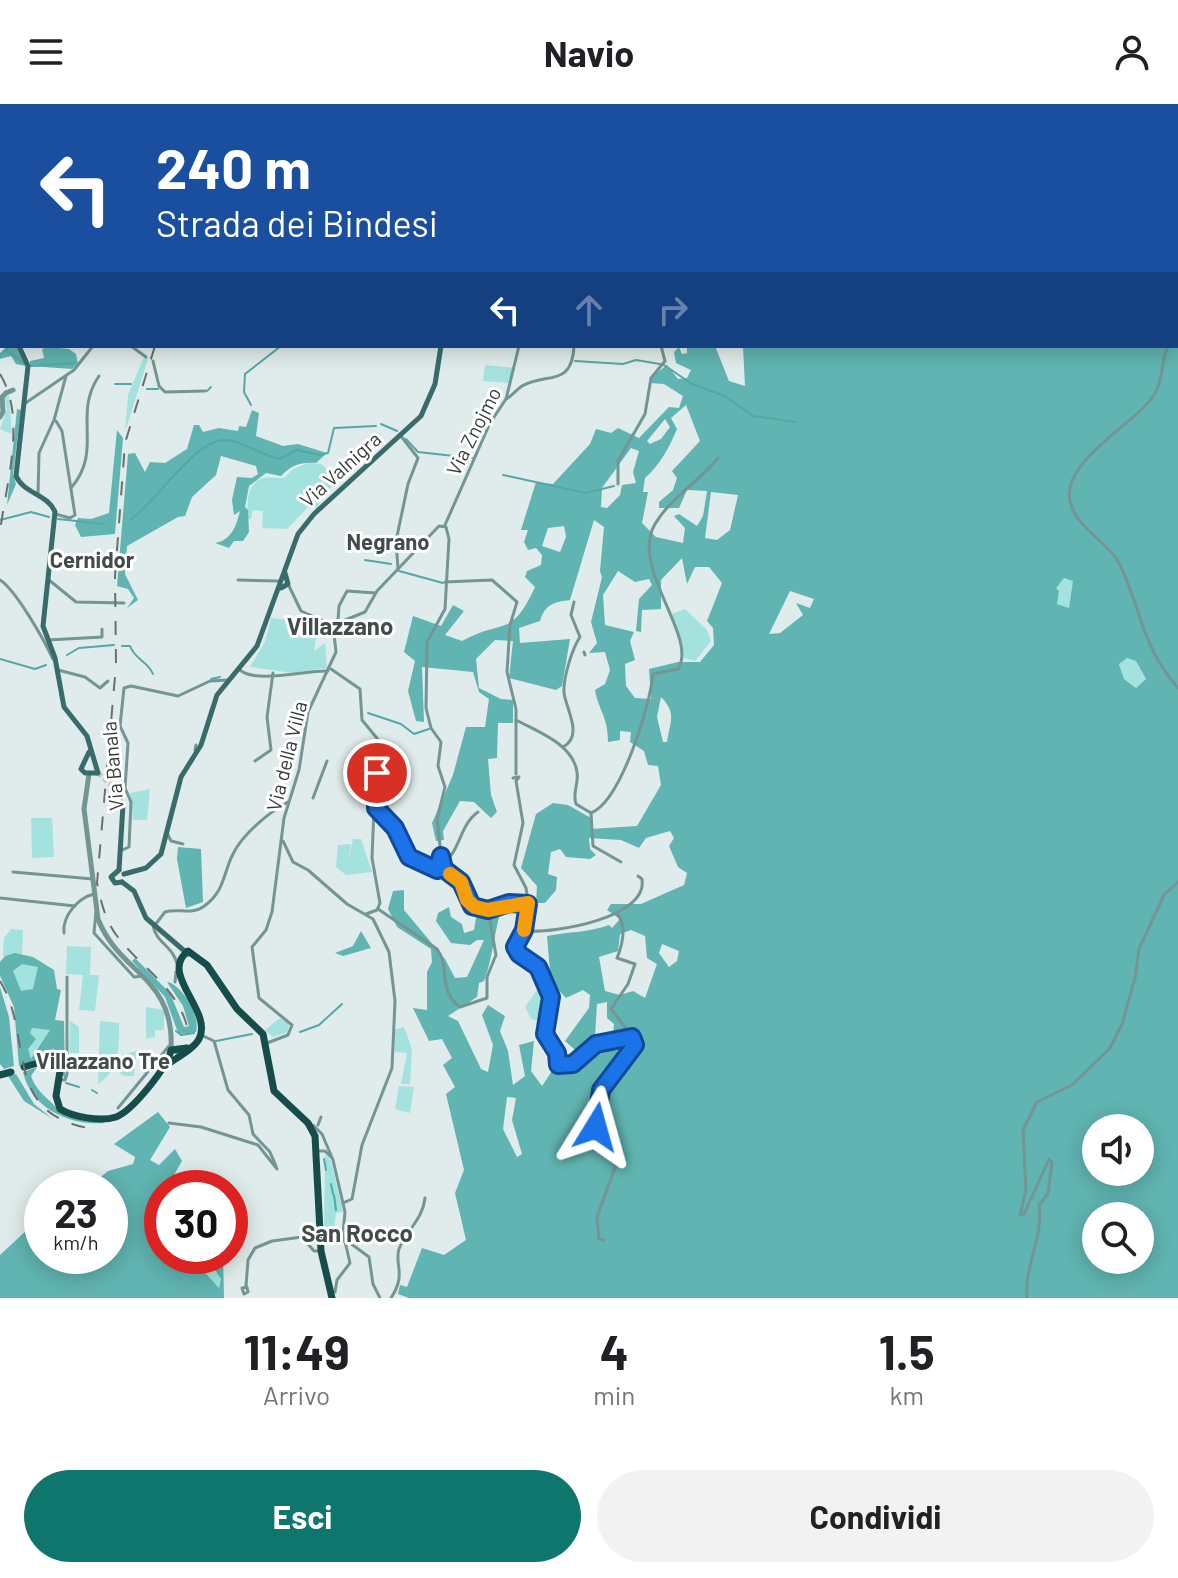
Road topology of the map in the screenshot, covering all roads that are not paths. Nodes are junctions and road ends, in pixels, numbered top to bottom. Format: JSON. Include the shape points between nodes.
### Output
{"nodes":[{"id":1,"x":20,"y":348,"type":"edge"},
{"id":2,"x":91,"y":348,"type":"edge"},
{"id":3,"x":134,"y":348,"type":"edge"},
{"id":4,"x":441,"y":348,"type":"edge"},
{"id":5,"x":519,"y":348,"type":"edge"},
{"id":6,"x":574,"y":348,"type":"edge"},
{"id":7,"x":662,"y":348,"type":"edge"},
{"id":8,"x":1167,"y":348,"type":"edge"},
{"id":9,"x":146,"y":357,"type":"dead end"},
{"id":10,"x":153,"y":361,"type":"dead end"},
{"id":11,"x":66,"y":376,"type":"dead end"},
{"id":12,"x":99,"y":376,"type":"dead end"},
{"id":13,"x":25,"y":389,"type":"junction"},
{"id":14,"x":205,"y":391,"type":"dead end"},
{"id":15,"x":506,"y":399,"type":"junction"},
{"id":16,"x":24,"y":404,"type":"junction"},
{"id":17,"x":0,"y":417,"type":"edge"},
{"id":18,"x":54,"y":420,"type":"junction"},
{"id":19,"x":401,"y":436,"type":"junction"},
{"id":20,"x":718,"y":458,"type":"dead end"},
{"id":21,"x":618,"y":484,"type":"dead end"},
{"id":22,"x":71,"y":488,"type":"junction"},
{"id":23,"x":38,"y":495,"type":"junction"},
{"id":24,"x":55,"y":514,"type":"junction"},
{"id":25,"x":445,"y":526,"type":"junction"},
{"id":26,"x":398,"y":568,"type":"junction"},
{"id":27,"x":48,"y":579,"type":"junction"},
{"id":28,"x":0,"y":580,"type":"edge"},
{"id":29,"x":238,"y":580,"type":"dead end"},
{"id":30,"x":445,"y":582,"type":"junction"},
{"id":31,"x":284,"y":583,"type":"junction"},
{"id":32,"x":375,"y":593,"type":"junction"},
{"id":33,"x":574,"y":602,"type":"dead end"},
{"id":34,"x":124,"y":603,"type":"dead end"},
{"id":35,"x":340,"y":620,"type":"junction"},
{"id":36,"x":333,"y":625,"type":"junction"},
{"id":37,"x":102,"y":629,"type":"dead end"},
{"id":38,"x":48,"y":640,"type":"junction"},
{"id":39,"x":57,"y":667,"type":"junction"},
{"id":40,"x":240,"y":670,"type":"junction"},
{"id":41,"x":329,"y":670,"type":"junction"},
{"id":42,"x":273,"y":673,"type":"junction"},
{"id":43,"x":228,"y":680,"type":"junction"},
{"id":44,"x":108,"y":681,"type":"dead end"},
{"id":45,"x":1178,"y":688,"type":"edge"},
{"id":46,"x":516,"y":720,"type":"junction"},
{"id":47,"x":563,"y":747,"type":"junction"},
{"id":48,"x":90,"y":751,"type":"junction"},
{"id":49,"x":85,"y":761,"type":"junction"},
{"id":50,"x":255,"y":761,"type":"dead end"},
{"id":51,"x":327,"y":761,"type":"dead end"},
{"id":52,"x":89,"y":771,"type":"junction"},
{"id":53,"x":114,"y":788,"type":"tunnel mouth"},
{"id":54,"x":313,"y":798,"type":"dead end"},
{"id":55,"x":288,"y":802,"type":"junction"},
{"id":56,"x":376,"y":808,"type":"junction"},
{"id":57,"x":478,"y":812,"type":"dead end"},
{"id":58,"x":591,"y":813,"type":"junction"},
{"id":59,"x":167,"y":833,"type":"junction"},
{"id":60,"x":282,"y":840,"type":"junction"},
{"id":61,"x":183,"y":844,"type":"dead end"},
{"id":62,"x":120,"y":851,"type":"junction"},
{"id":63,"x":441,"y":856,"type":"junction"},
{"id":64,"x":621,"y":862,"type":"dead end"},
{"id":65,"x":442,"y":863,"type":"junction"},
{"id":66,"x":437,"y":870,"type":"junction"},
{"id":67,"x":13,"y":872,"type":"dead end"},
{"id":68,"x":122,"y":872,"type":"junction"},
{"id":69,"x":444,"y":875,"type":"dead end"},
{"id":70,"x":638,"y":876,"type":"dead end"},
{"id":71,"x":93,"y":879,"type":"junction"},
{"id":72,"x":122,"y":882,"type":"junction"},
{"id":73,"x":1178,"y":882,"type":"edge"},
{"id":74,"x":94,"y":894,"type":"junction"},
{"id":75,"x":0,"y":898,"type":"edge"},
{"id":76,"x":528,"y":903,"type":"junction"},
{"id":77,"x":75,"y":906,"type":"junction"},
{"id":78,"x":523,"y":908,"type":"dead end"},
{"id":79,"x":378,"y":909,"type":"junction"},
{"id":80,"x":488,"y":910,"type":"junction"},
{"id":81,"x":366,"y":914,"type":"junction"},
{"id":82,"x":618,"y":915,"type":"junction"},
{"id":83,"x":154,"y":925,"type":"junction"},
{"id":84,"x":524,"y":930,"type":"junction"},
{"id":85,"x":64,"y":933,"type":"dead end"},
{"id":86,"x":174,"y":941,"type":"junction"},
{"id":87,"x":185,"y":957,"type":"junction"},
{"id":88,"x":67,"y":977,"type":"dead end"},
{"id":89,"x":175,"y":982,"type":"dead end"},
{"id":90,"x":201,"y":1035,"type":"junction"},
{"id":91,"x":631,"y":1035,"type":"junction"},
{"id":92,"x":270,"y":1045,"type":"junction"},
{"id":93,"x":175,"y":1047,"type":"junction"},
{"id":94,"x":24,"y":1067,"type":"dead end"},
{"id":95,"x":11,"y":1072,"type":"dead end"},
{"id":96,"x":0,"y":1075,"type":"edge"},
{"id":97,"x":59,"y":1080,"type":"junction"},
{"id":98,"x":138,"y":1092,"type":"junction"},
{"id":99,"x":118,"y":1108,"type":"dead end"},
{"id":100,"x":321,"y":1117,"type":"dead end"},
{"id":101,"x":169,"y":1123,"type":"dead end"},
{"id":102,"x":315,"y":1125,"type":"junction"},
{"id":103,"x":322,"y":1134,"type":"junction"},
{"id":104,"x":320,"y":1151,"type":"junction"},
{"id":105,"x":335,"y":1167,"type":"junction"},
{"id":106,"x":425,"y":1198,"type":"dead end"},
{"id":107,"x":351,"y":1201,"type":"junction"},
{"id":108,"x":343,"y":1203,"type":"junction"},
{"id":109,"x":345,"y":1212,"type":"junction"},
{"id":110,"x":346,"y":1240,"type":"junction"},
{"id":111,"x":604,"y":1240,"type":"dead end"},
{"id":112,"x":321,"y":1251,"type":"junction"},
{"id":113,"x":246,"y":1286,"type":"dead end"},
{"id":114,"x":334,"y":1295,"type":"edge"},
{"id":115,"x":380,"y":1298,"type":"edge"},
{"id":116,"x":391,"y":1298,"type":"edge"},
{"id":117,"x":1027,"y":1298,"type":"edge"}],
"edges":[{"from":1,"to":13,"type":"main road","via":[[28,364]]},
{"from":2,"to":16,"type":"street","via":[[74,370]]},
{"from":3,"to":9,"type":"street"},
{"from":4,"to":19,"type":"main road","name":"Via Valnigra","via":[[432,396]]},
{"from":5,"to":15,"type":"street","name":"Via Znojmo"},
{"from":6,"to":15,"type":"street","via":[[567,371],[525,384]]},
{"from":7,"to":21,"type":"street","via":[[665,361],[651,378],[645,414],[618,461]]},
{"from":8,"to":45,"type":"street","via":[[1154,395],[1078,470],[1069,494],[1072,509],[1119,562],[1157,661]]},
{"from":10,"to":14,"type":"street","via":[[165,392]]},
{"from":11,"to":18,"type":"street"},
{"from":12,"to":22,"type":"street","via":[[88,394],[88,464]]},
{"from":13,"to":16,"type":"main road"},
{"from":13,"to":17,"type":"street","via":[[2,397]]},
{"from":15,"to":25,"type":"street","name":"Via Znojmo","via":[[491,420]]},
{"from":16,"to":23,"type":"main road","via":[[16,473],[20,484]]},
{"from":18,"to":22,"type":"street","via":[[61,424]]},
{"from":18,"to":23,"type":"street","via":[[39,453]]},
{"from":19,"to":26,"type":"street","via":[[418,458],[396,541]]},
{"from":19,"to":31,"type":"main road","name":"Via Valnigra","via":[[310,518],[296,539]]},
{"from":20,"to":58,"type":"street","via":[[686,485],[655,524],[650,561],[681,643],[682,662],[678,669],[654,672],[633,752],[609,797]]},
{"from":22,"to":24,"type":"street","via":[[74,517]]},
{"from":23,"to":24,"type":"main road"},
{"from":24,"to":27,"type":"main road"},
{"from":25,"to":26,"type":"street","via":[[431,531]]},
{"from":25,"to":30,"type":"street"},
{"from":26,"to":32,"type":"street"},
{"from":27,"to":34,"type":"street","via":[[76,602]]},
{"from":27,"to":38,"type":"main road","via":[[43,626]]},
{"from":28,"to":39,"type":"street","via":[[33,622]]},
{"from":29,"to":31,"type":"street"},
{"from":30,"to":46,"type":"street","via":[[492,580],[517,602],[507,672]]},
{"from":30,"to":63,"type":"street","via":[[445,609],[428,635],[425,672],[428,722],[441,742],[438,766],[445,785],[437,819]]},
{"from":31,"to":36,"type":"street","via":[[301,611]]},
{"from":31,"to":40,"type":"main road","via":[[275,593],[260,641]]},
{"from":32,"to":35,"type":"street","via":[[360,615]]},
{"from":32,"to":35,"type":"street","via":[[347,591],[339,606]]},
{"from":33,"to":47,"type":"street","via":[[571,615],[580,637],[564,688],[573,716],[571,737]]},
{"from":35,"to":36,"type":"street"},
{"from":36,"to":41,"type":"street","name":"Via della Villa","via":[[336,652]]},
{"from":37,"to":38,"type":"street","via":[[102,637]]},
{"from":38,"to":39,"type":"main road"},
{"from":39,"to":44,"type":"street","via":[[100,688]]},
{"from":39,"to":48,"type":"main road","via":[[64,707],[85,733]]},
{"from":40,"to":42,"type":"street","via":[[248,675]]},
{"from":40,"to":43,"type":"main road"},
{"from":41,"to":42,"type":"street","via":[[296,676]]},
{"from":41,"to":55,"type":"street","name":"Via della Villa","via":[[308,712]]},
{"from":41,"to":56,"type":"street","via":[[360,689],[362,720],[385,748],[375,783]]},
{"from":42,"to":50,"type":"street","via":[[267,717],[271,750]]},
{"from":43,"to":59,"type":"main road","via":[[178,786]]},
{"from":43,"to":62,"type":"street","name":"Via Banala","via":[[210,681],[178,696],[124,688],[120,728],[128,743],[125,788],[131,809],[129,847]]},
{"from":46,"to":47,"type":"street"},
{"from":46,"to":76,"type":"street","via":[[516,781],[523,823],[514,864]]},
{"from":47,"to":58,"type":"street","via":[[577,770],[575,802]]},
{"from":48,"to":49,"type":"main road"},
{"from":48,"to":52,"type":"main road"},
{"from":49,"to":52,"type":"main road"},
{"from":49,"to":52,"type":"main road","via":[[81,766]]},
{"from":51,"to":54,"type":"street","name":"Via della Villa"},
{"from":52,"to":71,"type":"street","via":[[84,809]]},
{"from":53,"to":62,"type":"main road","via":[[123,805]]},
{"from":55,"to":60,"type":"street","name":"Via della Villa"},
{"from":55,"to":83,"type":"street","via":[[255,825],[233,852],[225,883],[207,904],[192,911],[165,912]]},
{"from":56,"to":66,"type":"street","via":[[395,828],[406,855]]},
{"from":56,"to":79,"type":"street","via":[[372,858]]},
{"from":57,"to":65,"type":"street","via":[[465,821]]},
{"from":58,"to":64,"type":"street","via":[[593,846]]},
{"from":59,"to":61,"type":"street","via":[[171,841]]},
{"from":59,"to":68,"type":"main road","via":[[154,862],[140,871]]},
{"from":60,"to":81,"type":"street","via":[[298,866]]},
{"from":60,"to":92,"type":"street","name":"Via della Villa","via":[[271,915],[251,955],[261,1002],[291,1023],[290,1034]]},
{"from":62,"to":68,"type":"main road"},
{"from":63,"to":65,"type":"street"},
{"from":63,"to":66,"type":"street"},
{"from":65,"to":80,"type":"street","via":[[461,882],[469,904]]},
{"from":66,"to":69,"type":"street"},
{"from":67,"to":71,"type":"street"},
{"from":68,"to":72,"type":"main road"},
{"from":68,"to":72,"type":"main road","via":[[113,872],[111,879]]},
{"from":70,"to":82,"type":"street","via":[[642,891]]},
{"from":71,"to":74,"type":"street"},
{"from":72,"to":83,"type":"main road","via":[[134,891]]},
{"from":73,"to":117,"type":"street","via":[[1164,895],[1139,949],[1122,1024],[1110,1048],[1072,1085],[1037,1102],[1023,1130],[1026,1190],[1020,1215],[1049,1159],[1052,1163],[1048,1194],[1039,1205]]},
{"from":74,"to":77,"type":"street"},
{"from":74,"to":93,"type":"street","via":[[104,932],[168,1007]]},
{"from":75,"to":77,"type":"street"},
{"from":76,"to":78,"type":"street"},
{"from":76,"to":80,"type":"street"},
{"from":76,"to":84,"type":"street"},
{"from":77,"to":85,"type":"street","via":[[64,922]]},
{"from":79,"to":80,"type":"street","via":[[437,949],[446,990],[460,1007],[487,998],[487,977],[496,955]]},
{"from":79,"to":81,"type":"street"},
{"from":81,"to":107,"type":"street","via":[[376,923],[389,955],[394,1053],[362,1145]]},
{"from":82,"to":84,"type":"street","via":[[564,929]]},
{"from":82,"to":91,"type":"street","via":[[623,945],[617,958],[635,964],[611,1009]]},
{"from":83,"to":86,"type":"main road"},
{"from":83,"to":89,"type":"street","via":[[155,934],[176,958]]},
{"from":84,"to":91,"type":"street","via":[[515,949],[538,967],[551,997],[545,1034],[558,1065],[573,1064],[596,1044]]},
{"from":86,"to":87,"type":"main road"},
{"from":86,"to":87,"type":"main road"},
{"from":87,"to":90,"type":"main road","via":[[187,990],[199,1012]]},
{"from":87,"to":92,"type":"main road","via":[[196,956],[212,971]]},
{"from":88,"to":97,"type":"street","via":[[67,1074]]},
{"from":90,"to":93,"type":"main road","via":[[189,1048]]},
{"from":90,"to":101,"type":"street","via":[[214,1041],[232,1096],[249,1115],[253,1134],[276,1167],[258,1145]]},
{"from":91,"to":111,"type":"street","via":[[635,1045],[601,1090],[593,1133],[593,1146],[616,1165],[597,1217],[599,1239]]},
{"from":92,"to":102,"type":"main road","via":[[274,1091]]},
{"from":93,"to":98,"type":"street"},
{"from":93,"to":98,"type":"main road","via":[[164,1067]]},
{"from":94,"to":97,"type":"main road","via":[[49,1061],[59,1068]]},
{"from":95,"to":96,"type":"main road"},
{"from":97,"to":98,"type":"main road","via":[[57,1103],[64,1112],[102,1119],[117,1117]]},
{"from":98,"to":99,"type":"street"},
{"from":100,"to":102,"type":"street"},
{"from":102,"to":103,"type":"street"},
{"from":102,"to":104,"type":"main road"},
{"from":103,"to":104,"type":"street"},
{"from":103,"to":105,"type":"street"},
{"from":104,"to":105,"type":"street"},
{"from":104,"to":112,"type":"main road"},
{"from":105,"to":108,"type":"street"},
{"from":106,"to":116,"type":"street","via":[[399,1249],[401,1271]]},
{"from":107,"to":108,"type":"street"},
{"from":107,"to":109,"type":"street"},
{"from":108,"to":109,"type":"street"},
{"from":109,"to":110,"type":"street","via":[[339,1240]]},
{"from":110,"to":114,"type":"street","via":[[350,1263],[337,1280]]},
{"from":110,"to":115,"type":"street","via":[[369,1257]]},
{"from":112,"to":113,"type":"street","via":[[314,1251],[302,1237],[260,1244],[249,1256]]},
{"from":112,"to":114,"type":"main road"}]}
